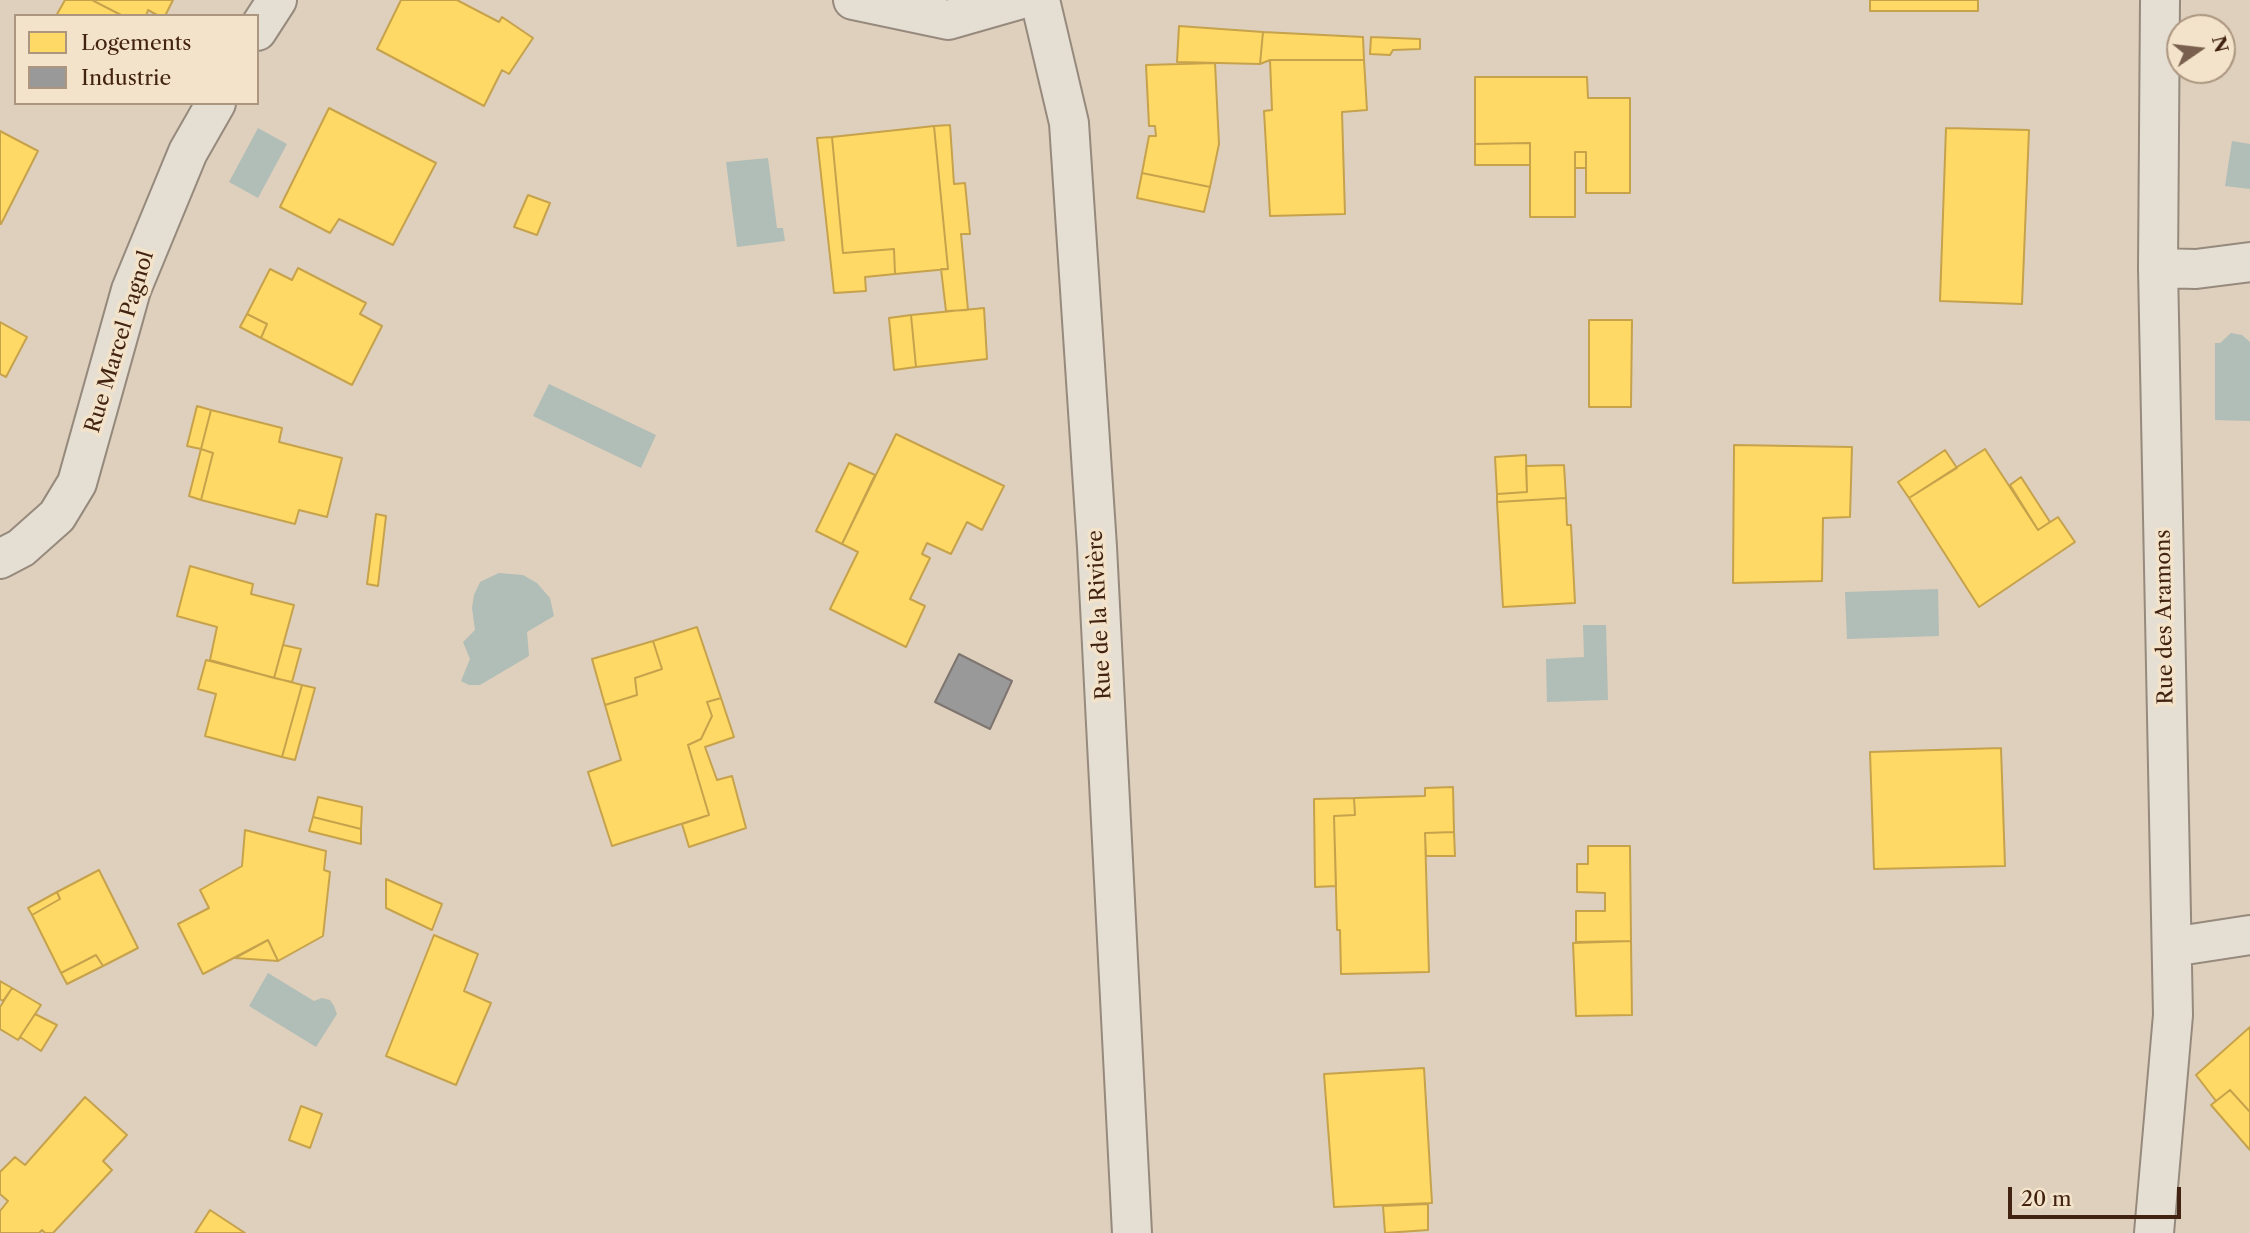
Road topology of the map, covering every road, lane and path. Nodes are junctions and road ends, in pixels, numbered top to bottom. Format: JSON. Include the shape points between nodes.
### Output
{"nodes":[{"id":1,"x":277,"y":0,"type":"edge"},
{"id":2,"x":853,"y":0,"type":"edge"},
{"id":3,"x":1018,"y":0,"type":"edge"},
{"id":4,"x":1040,"y":0,"type":"edge"},
{"id":5,"x":2160,"y":0,"type":"edge"},
{"id":6,"x":259,"y":28,"type":"edge"},
{"id":7,"x":215,"y":105,"type":"edge"},
{"id":8,"x":2250,"y":262,"type":"edge"},
{"id":9,"x":2158,"y":268,"type":"junction"},
{"id":10,"x":0,"y":559,"type":"edge"},
{"id":11,"x":2250,"y":935,"type":"edge"},
{"id":12,"x":2172,"y":947,"type":"junction"},
{"id":13,"x":1132,"y":1233,"type":"edge"},
{"id":14,"x":2154,"y":1233,"type":"edge"}],
"edges":[{"from":1,"to":6,"type":"street"},
{"from":2,"to":3,"type":"street","via":[[948,20]]},
{"from":4,"to":13,"type":"street","name":"Rue de la Rivière","via":[[1069,123],[1097,547]]},
{"from":5,"to":9,"type":"street","name":"Rue des Aramons"},
{"from":7,"to":10,"type":"street","name":"Rue Marcel Pagnol","via":[[188,152],[131,290],[77,483],[57,516],[21,548]]},
{"from":8,"to":9,"type":"street"},
{"from":9,"to":12,"type":"street","name":"Rue des Aramons"},
{"from":11,"to":12,"type":"street"},
{"from":12,"to":14,"type":"street","name":"Rue des Aramons","via":[[2173,1015]]}]}
